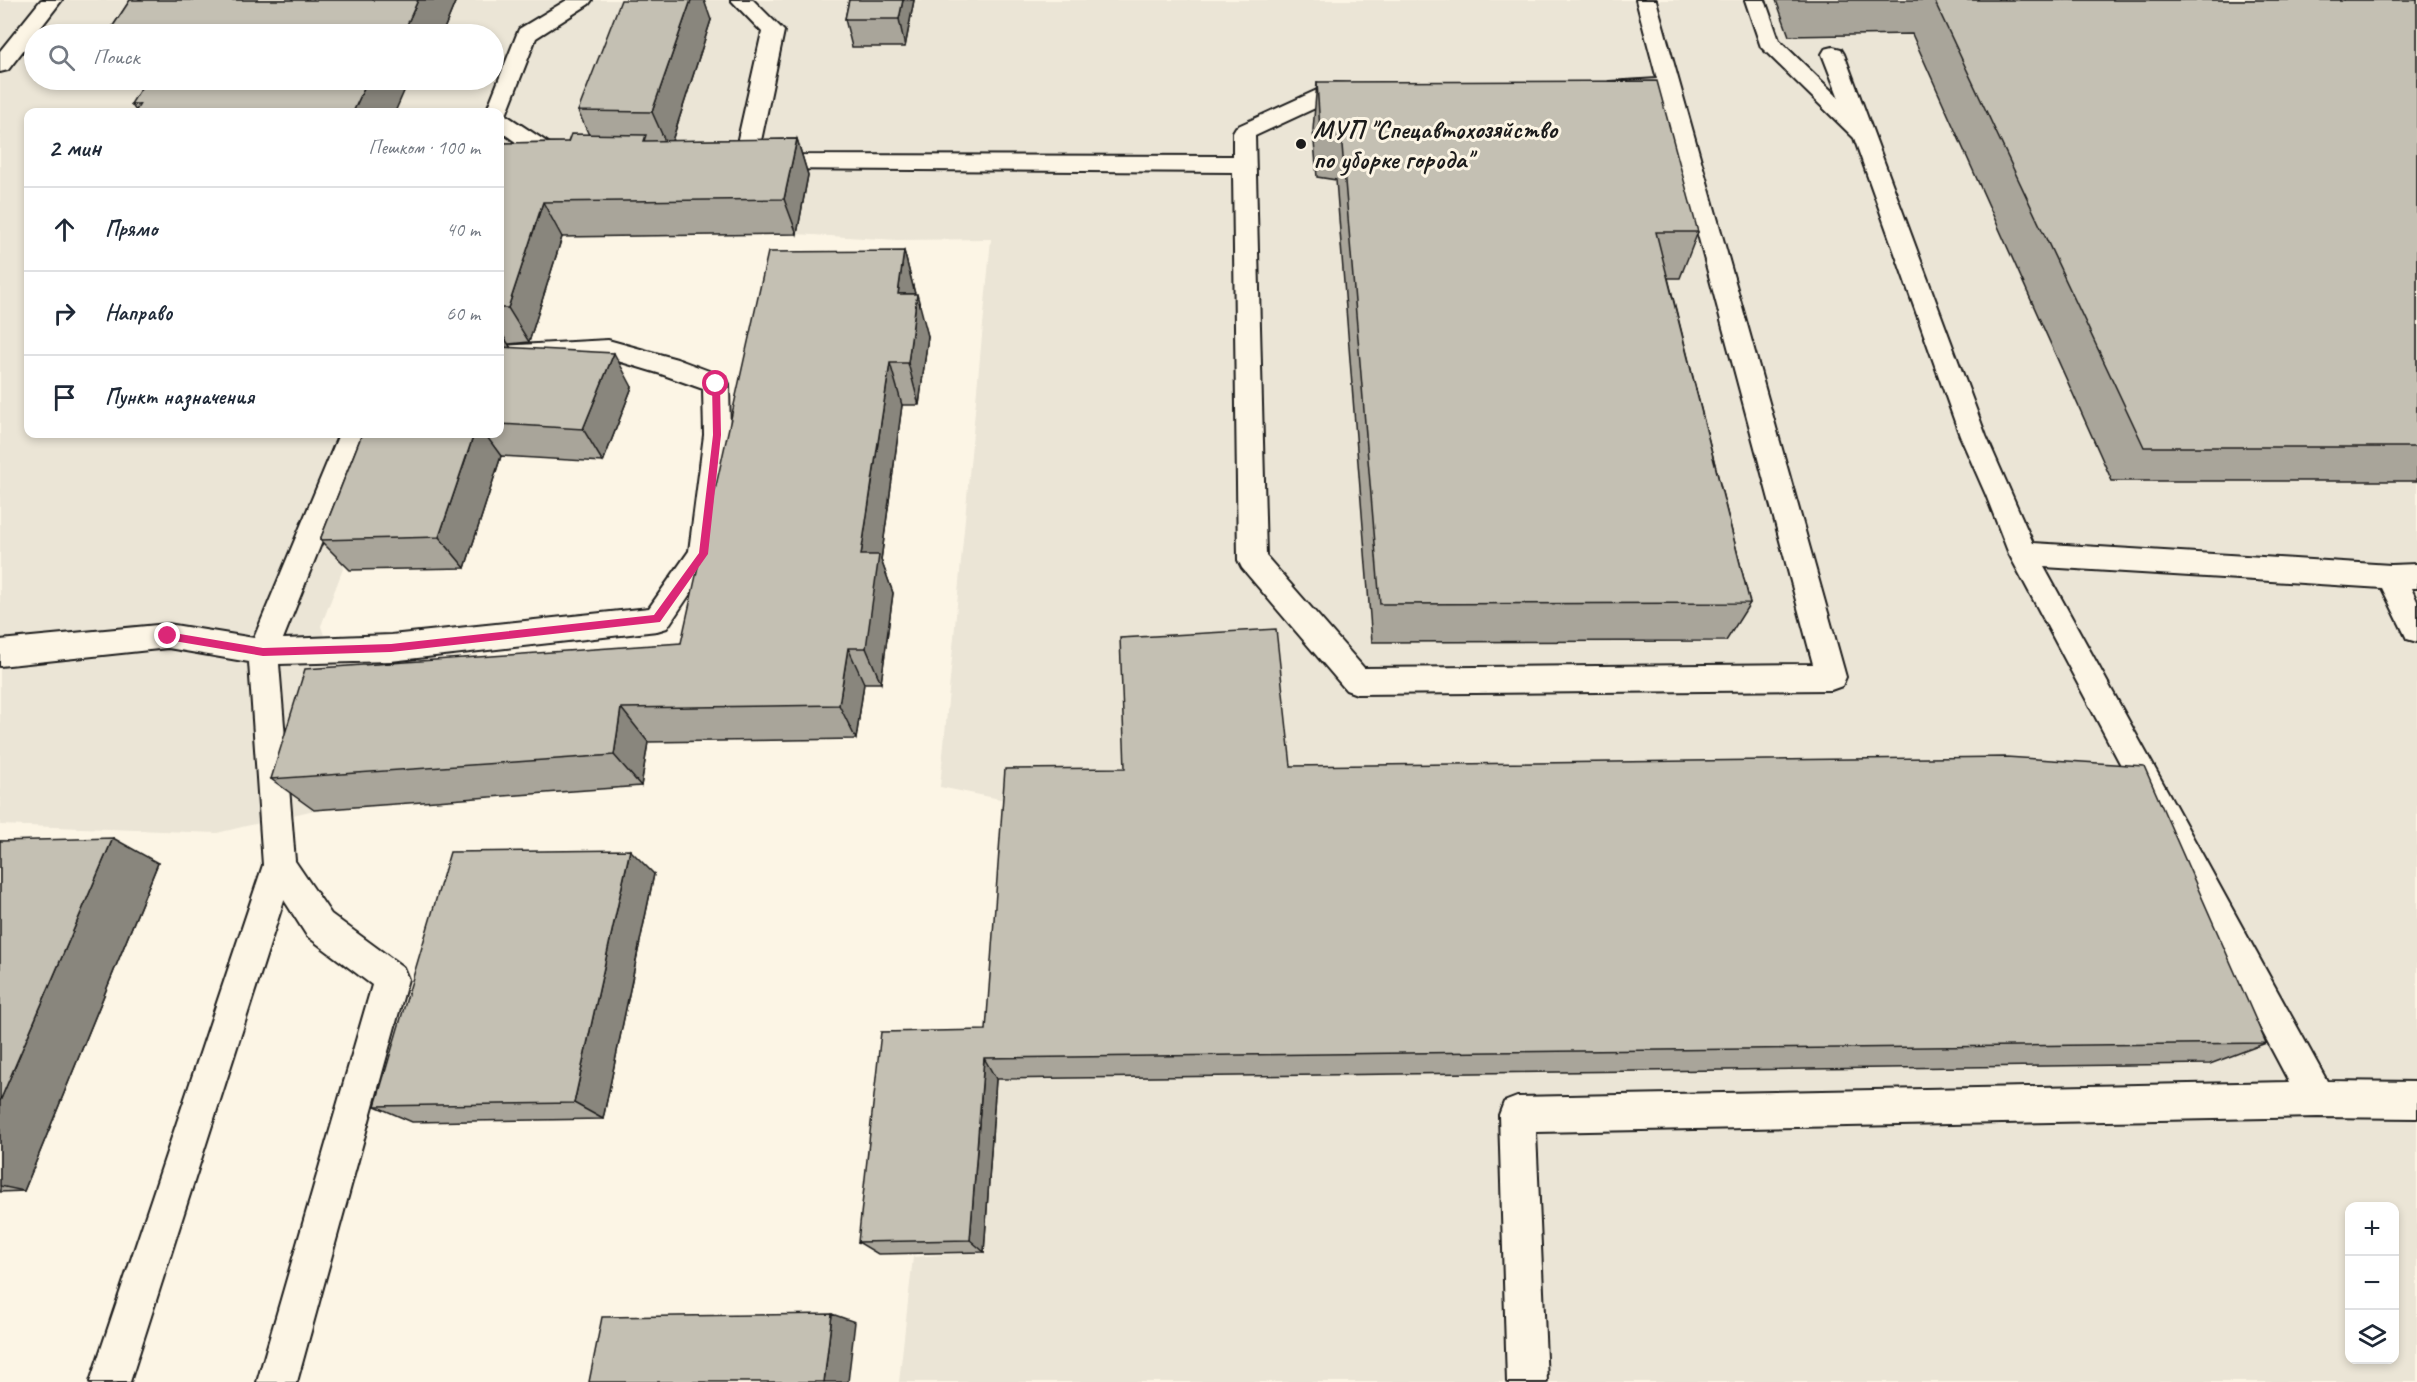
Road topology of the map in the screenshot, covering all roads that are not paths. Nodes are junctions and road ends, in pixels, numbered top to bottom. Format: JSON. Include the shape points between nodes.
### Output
{"nodes":[{"id":1,"x":52,"y":0,"type":"edge"},
{"id":2,"x":582,"y":0,"type":"edge"},
{"id":3,"x":741,"y":0,"type":"edge"},
{"id":4,"x":1646,"y":0,"type":"edge"},
{"id":5,"x":1755,"y":0,"type":"edge"},
{"id":6,"x":33,"y":24,"type":"edge"},
{"id":7,"x":24,"y":35,"type":"edge"},
{"id":8,"x":1807,"y":50,"type":"dead end"},
{"id":9,"x":1833,"y":54,"type":"dead end"},
{"id":10,"x":0,"y":65,"type":"edge"},
{"id":11,"x":1669,"y":86,"type":"junction"},
{"id":12,"x":1598,"y":87,"type":"edge"},
{"id":13,"x":1372,"y":90,"type":"edge"},
{"id":14,"x":1818,"y":90,"type":"junction"},
{"id":15,"x":499,"y":108,"type":"edge"},
{"id":16,"x":504,"y":124,"type":"edge"},
{"id":17,"x":1864,"y":135,"type":"junction"},
{"id":18,"x":592,"y":160,"type":"edge"},
{"id":19,"x":722,"y":161,"type":"edge"},
{"id":20,"x":745,"y":161,"type":"junction"},
{"id":21,"x":1245,"y":164,"type":"junction"},
{"id":22,"x":504,"y":355,"type":"edge"},
{"id":23,"x":350,"y":438,"type":"edge"},
{"id":24,"x":2023,"y":554,"type":"junction"},
{"id":25,"x":2404,"y":577,"type":"edge"},
{"id":26,"x":2417,"y":630,"type":"edge"},
{"id":27,"x":0,"y":652,"type":"edge"},
{"id":28,"x":263,"y":652,"type":"junction"},
{"id":29,"x":279,"y":866,"type":"junction"},
{"id":30,"x":2317,"y":1099,"type":"junction"},
{"id":31,"x":2417,"y":1100,"type":"edge"},
{"id":32,"x":110,"y":1382,"type":"edge"},
{"id":33,"x":277,"y":1382,"type":"edge"},
{"id":34,"x":1527,"y":1382,"type":"edge"}],
"edges":[{"from":1,"to":6,"type":"lane"},
{"from":2,"to":15,"type":"lane","via":[[527,34]]},
{"from":3,"to":20,"type":"lane","via":[[772,31]]},
{"from":4,"to":11,"type":"lane"},
{"from":5,"to":14,"type":"lane","via":[[1769,42]]},
{"from":7,"to":10,"type":"lane"},
{"from":8,"to":14,"type":"lane"},
{"from":9,"to":17,"type":"lane"},
{"from":11,"to":12,"type":"lane"},
{"from":11,"to":21,"type":"lane","via":[[1831,677],[1357,681],[1252,560]]},
{"from":13,"to":21,"type":"lane","via":[[1336,90],[1244,132]]},
{"from":14,"to":17,"type":"lane"},
{"from":16,"to":18,"type":"lane","via":[[557,160]]},
{"from":17,"to":24,"type":"lane","via":[[1972,436]]},
{"from":19,"to":20,"type":"lane"},
{"from":20,"to":21,"type":"lane"},
{"from":22,"to":28,"type":"lane","via":[[608,349],[716,384],[717,435],[703,554],[657,619],[391,648]]},
{"from":23,"to":28,"type":"lane"},
{"from":24,"to":25,"type":"lane"},
{"from":24,"to":30,"type":"lane"},
{"from":25,"to":26,"type":"lane"},
{"from":27,"to":28,"type":"lane","via":[[168,636]]},
{"from":28,"to":29,"type":"lane"},
{"from":29,"to":32,"type":"lane"},
{"from":29,"to":33,"type":"lane","via":[[319,925],[391,980]]},
{"from":30,"to":31,"type":"lane"},
{"from":30,"to":34,"type":"lane","via":[[1517,1115]]}]}
